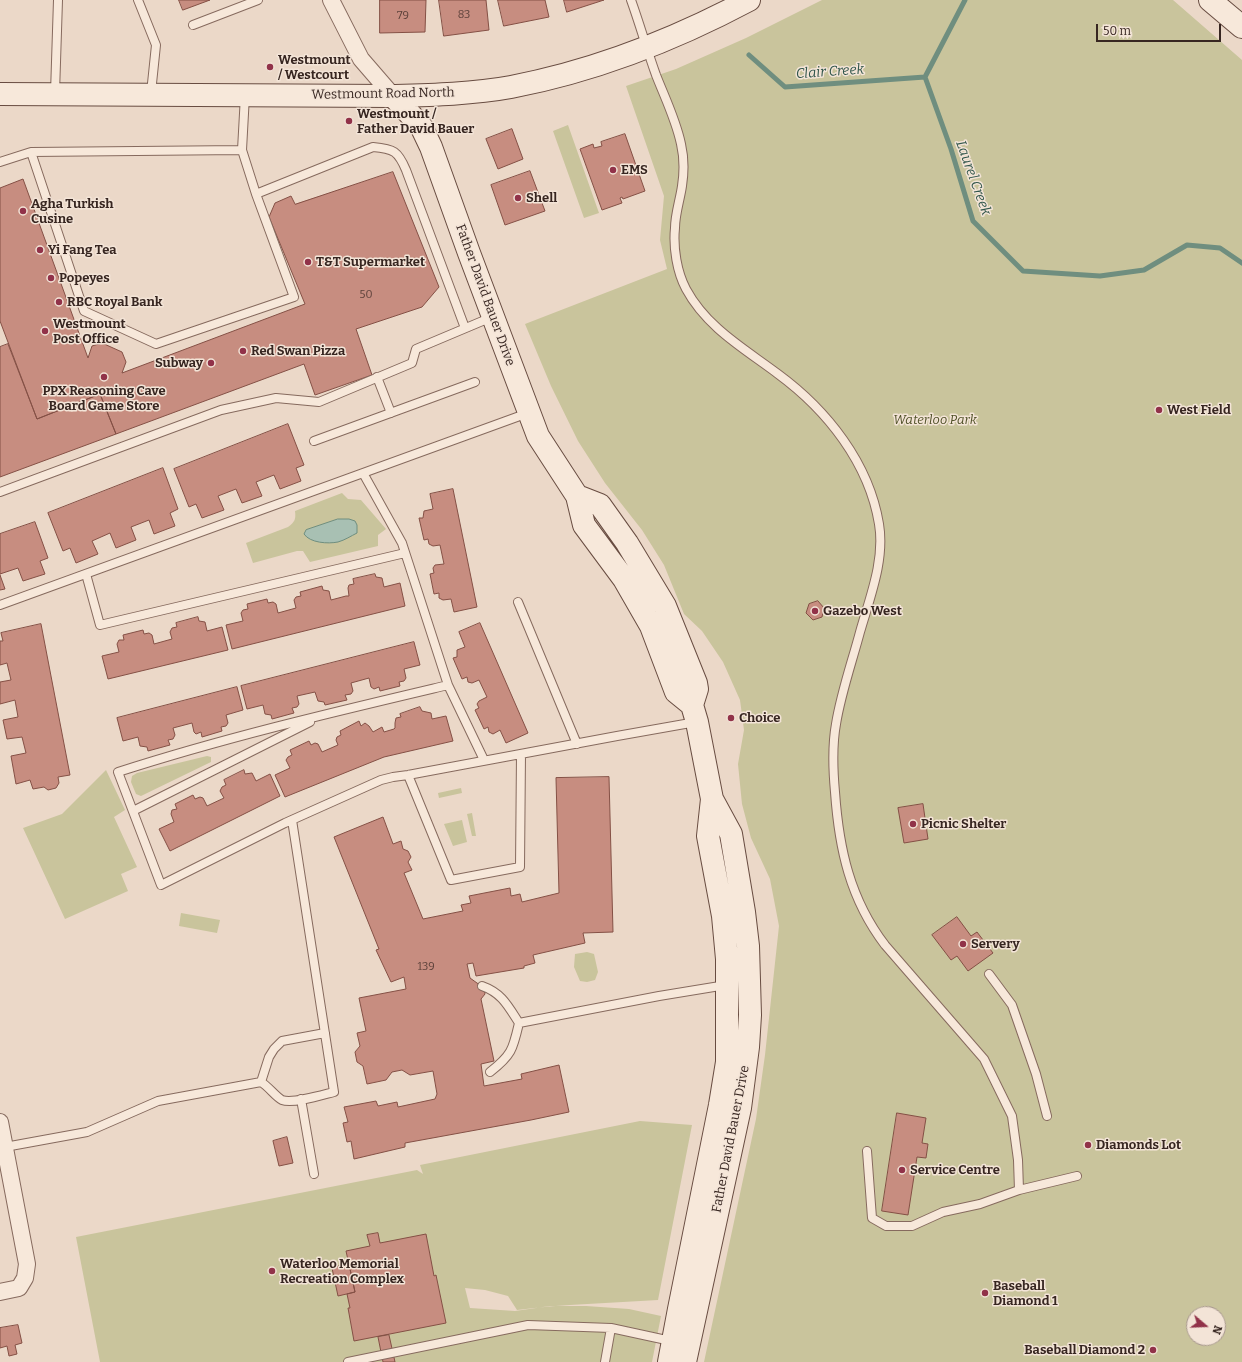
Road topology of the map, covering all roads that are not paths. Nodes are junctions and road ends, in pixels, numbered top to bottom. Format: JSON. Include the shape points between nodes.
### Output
{"nodes":[{"id":1,"x":58,"y":0,"type":"edge"},
{"id":2,"x":138,"y":0,"type":"edge"},
{"id":3,"x":258,"y":0,"type":"edge"},
{"id":4,"x":331,"y":0,"type":"edge"},
{"id":5,"x":631,"y":0,"type":"edge"},
{"id":6,"x":748,"y":0,"type":"edge"},
{"id":7,"x":1210,"y":0,"type":"edge"},
{"id":8,"x":193,"y":25,"type":"dead end"},
{"id":9,"x":1242,"y":27,"type":"edge"},
{"id":10,"x":648,"y":48,"type":"junction"},
{"id":11,"x":0,"y":94,"type":"edge"},
{"id":12,"x":55,"y":94,"type":"junction"},
{"id":13,"x":151,"y":94,"type":"junction"},
{"id":14,"x":245,"y":95,"type":"junction"},
{"id":15,"x":393,"y":96,"type":"junction"},
{"id":16,"x":242,"y":150,"type":"junction"},
{"id":17,"x":31,"y":152,"type":"junction"},
{"id":18,"x":0,"y":162,"type":"edge"},
{"id":19,"x":256,"y":194,"type":"junction"},
{"id":20,"x":494,"y":317,"type":"junction"},
{"id":21,"x":465,"y":328,"type":"junction"},
{"id":22,"x":376,"y":377,"type":"junction"},
{"id":23,"x":475,"y":382,"type":"dead end"},
{"id":24,"x":391,"y":413,"type":"junction"},
{"id":25,"x":529,"y":413,"type":"junction"},
{"id":26,"x":314,"y":441,"type":"dead end"},
{"id":27,"x":363,"y":474,"type":"junction"},
{"id":28,"x":0,"y":492,"type":"edge"},
{"id":29,"x":405,"y":553,"type":"junction"},
{"id":30,"x":86,"y":574,"type":"junction"},
{"id":31,"x":518,"y":602,"type":"dead end"},
{"id":32,"x":0,"y":605,"type":"edge"},
{"id":33,"x":448,"y":685,"type":"junction"},
{"id":34,"x":325,"y":714,"type":"junction"},
{"id":35,"x":694,"y":714,"type":"junction"},
{"id":36,"x":577,"y":744,"type":"junction"},
{"id":37,"x":521,"y":754,"type":"junction"},
{"id":38,"x":484,"y":760,"type":"junction"},
{"id":39,"x":408,"y":775,"type":"junction"},
{"id":40,"x":133,"y":812,"type":"junction"},
{"id":41,"x":292,"y":820,"type":"junction"},
{"id":42,"x":990,"y":974,"type":"dead end"},
{"id":43,"x":739,"y":984,"type":"junction"},
{"id":44,"x":482,"y":986,"type":"dead end"},
{"id":45,"x":519,"y":1023,"type":"junction"},
{"id":46,"x":325,"y":1033,"type":"junction"},
{"id":47,"x":490,"y":1072,"type":"dead end"},
{"id":48,"x":261,"y":1082,"type":"junction"},
{"id":49,"x":301,"y":1099,"type":"junction"},
{"id":50,"x":1047,"y":1116,"type":"dead end"},
{"id":51,"x":0,"y":1122,"type":"edge"},
{"id":52,"x":5,"y":1147,"type":"junction"},
{"id":53,"x":867,"y":1151,"type":"dead end"},
{"id":54,"x":314,"y":1174,"type":"dead end"},
{"id":55,"x":1077,"y":1176,"type":"dead end"},
{"id":56,"x":1019,"y":1190,"type":"junction"},
{"id":57,"x":0,"y":1292,"type":"edge"},
{"id":58,"x":611,"y":1328,"type":"junction"},
{"id":59,"x":679,"y":1352,"type":"edge"},
{"id":60,"x":348,"y":1362,"type":"edge"},
{"id":61,"x":605,"y":1362,"type":"edge"}],
"edges":[{"from":1,"to":12,"type":"lane"},
{"from":2,"to":13,"type":"lane","via":[[156,45]]},
{"from":3,"to":8,"type":"lane"},
{"from":4,"to":15,"type":"street","via":[[361,59]]},
{"from":5,"to":10,"type":"lane"},
{"from":6,"to":10,"type":"street","name":"Westmount Road North"},
{"from":7,"to":9,"type":"street"},
{"from":10,"to":15,"type":"street","name":"Westmount Road North","via":[[572,72],[509,87]]},
{"from":10,"to":56,"type":"lane","via":[[681,145],[682,185],[674,228],[675,252],[684,286],[699,309],[716,328],[779,374],[828,420],[867,480],[879,525],[880,548],[877,572],[845,683],[836,725],[833,768],[841,849],[851,882],[873,929],[984,1059],[991,1071],[1012,1116]]},
{"from":11,"to":12,"type":"street","name":"Westmount Road North"},
{"from":12,"to":13,"type":"street","name":"Westmount Road North"},
{"from":13,"to":14,"type":"street","name":"Westmount Road North"},
{"from":14,"to":15,"type":"street","name":"Westmount Road North"},
{"from":14,"to":16,"type":"lane"},
{"from":15,"to":20,"type":"street","name":"Father David Bauer Drive","via":[[421,126],[431,147]]},
{"from":16,"to":17,"type":"lane"},
{"from":16,"to":19,"type":"lane"},
{"from":17,"to":18,"type":"lane"},
{"from":17,"to":19,"type":"lane","via":[[84,311],[156,344],[294,297]]},
{"from":19,"to":21,"type":"lane","via":[[374,147],[389,148],[401,157]]},
{"from":20,"to":21,"type":"lane"},
{"from":20,"to":25,"type":"street","name":"Father David Bauer Drive"},
{"from":21,"to":22,"type":"lane","via":[[416,349],[412,363]]},
{"from":22,"to":24,"type":"lane"},
{"from":22,"to":28,"type":"lane","via":[[319,402],[276,398],[221,410]]},
{"from":23,"to":24,"type":"lane"},
{"from":24,"to":26,"type":"lane"},
{"from":25,"to":27,"type":"lane"},
{"from":25,"to":35,"type":"street","name":"Father David Bauer Drive","via":[[538,436],[577,496],[600,506],[665,606],[696,683]]},
{"from":27,"to":29,"type":"lane","via":[[402,543]]},
{"from":27,"to":30,"type":"lane"},
{"from":29,"to":30,"type":"lane","via":[[100,625]]},
{"from":29,"to":33,"type":"lane"},
{"from":30,"to":32,"type":"lane"},
{"from":31,"to":36,"type":"lane"},
{"from":33,"to":34,"type":"lane"},
{"from":33,"to":38,"type":"lane"},
{"from":34,"to":40,"type":"lane"},
{"from":34,"to":40,"type":"lane","via":[[118,772]]},
{"from":35,"to":36,"type":"lane"},
{"from":35,"to":43,"type":"street","name":"Father David Bauer Drive","via":[[712,799],[731,834],[749,957]]},
{"from":36,"to":37,"type":"lane"},
{"from":37,"to":38,"type":"lane"},
{"from":37,"to":39,"type":"lane","via":[[520,867],[451,880]]},
{"from":38,"to":39,"type":"lane"},
{"from":39,"to":41,"type":"lane","via":[[381,780]]},
{"from":40,"to":41,"type":"lane","via":[[161,885]]},
{"from":41,"to":46,"type":"lane"},
{"from":42,"to":50,"type":"lane","via":[[1012,1005],[1036,1074]]},
{"from":43,"to":45,"type":"lane","via":[[659,996]]},
{"from":43,"to":59,"type":"street","name":"Father David Bauer Drive","via":[[748,1047],[740,1108]]},
{"from":44,"to":45,"type":"lane","via":[[500,996]]},
{"from":45,"to":47,"type":"lane","via":[[512,1050],[505,1061]]},
{"from":46,"to":48,"type":"lane","via":[[282,1041],[274,1049]]},
{"from":46,"to":49,"type":"lane","via":[[334,1092]]},
{"from":48,"to":49,"type":"lane","via":[[281,1099]]},
{"from":48,"to":52,"type":"lane","via":[[158,1101],[86,1132]]},
{"from":49,"to":54,"type":"lane"},
{"from":51,"to":52,"type":"street"},
{"from":52,"to":57,"type":"street","via":[[27,1264],[25,1278],[18,1288]]},
{"from":53,"to":56,"type":"lane","via":[[872,1218],[886,1226],[912,1226],[943,1212],[980,1204]]},
{"from":55,"to":56,"type":"lane"},
{"from":58,"to":59,"type":"lane"},
{"from":58,"to":60,"type":"lane","via":[[528,1325]]},
{"from":58,"to":61,"type":"lane"}]}
